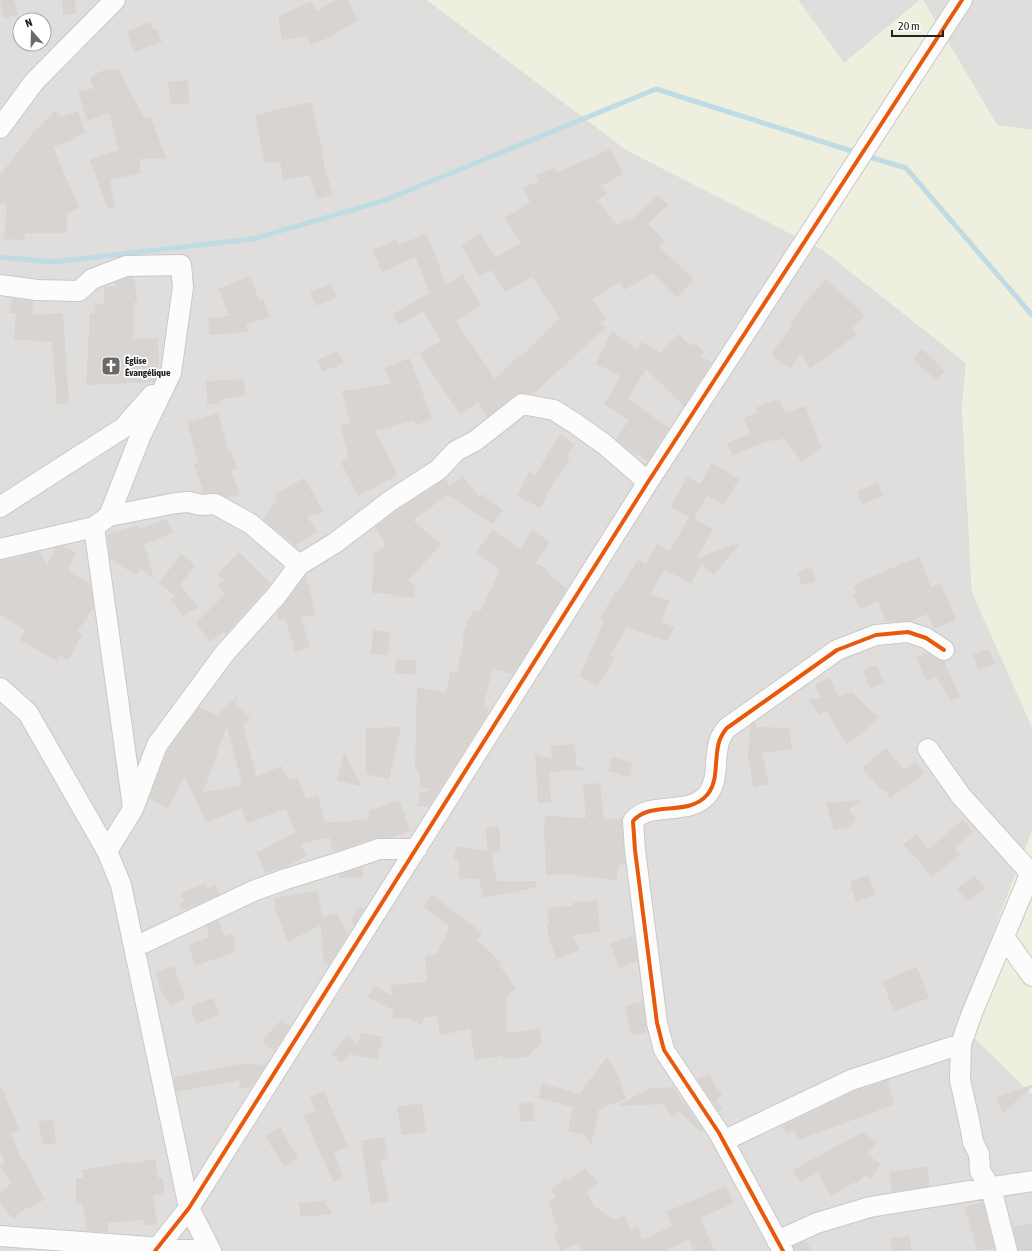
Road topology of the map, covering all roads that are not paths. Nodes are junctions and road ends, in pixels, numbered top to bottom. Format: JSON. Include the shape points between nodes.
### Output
{"nodes":[{"id":1,"x":115,"y":0,"type":"edge"},
{"id":2,"x":962,"y":0,"type":"edge"},
{"id":3,"x":0,"y":128,"type":"edge"},
{"id":4,"x":0,"y":285,"type":"edge"},
{"id":5,"x":171,"y":373,"type":"junction"},
{"id":6,"x":648,"y":482,"type":"junction"},
{"id":7,"x":0,"y":507,"type":"edge"},
{"id":8,"x":102,"y":522,"type":"junction"},
{"id":9,"x":0,"y":549,"type":"edge"},
{"id":10,"x":299,"y":565,"type":"junction"},
{"id":11,"x":944,"y":650,"type":"dead end"},
{"id":12,"x":0,"y":688,"type":"edge"},
{"id":13,"x":928,"y":749,"type":"dead end"},
{"id":14,"x":133,"y":809,"type":"junction"},
{"id":15,"x":417,"y":849,"type":"junction"},
{"id":16,"x":107,"y":851,"type":"junction"},
{"id":17,"x":1004,"y":937,"type":"junction"},
{"id":18,"x":135,"y":948,"type":"junction"},
{"id":19,"x":1032,"y":976,"type":"edge"},
{"id":20,"x":961,"y":1044,"type":"junction"},
{"id":21,"x":723,"y":1141,"type":"junction"},
{"id":22,"x":1032,"y":1181,"type":"edge"},
{"id":23,"x":991,"y":1188,"type":"junction"},
{"id":24,"x":189,"y":1208,"type":"junction"},
{"id":25,"x":0,"y":1236,"type":"edge"},
{"id":26,"x":780,"y":1246,"type":"edge"},
{"id":27,"x":157,"y":1249,"type":"edge"},
{"id":28,"x":203,"y":1251,"type":"edge"},
{"id":29,"x":211,"y":1251,"type":"edge"},
{"id":30,"x":1007,"y":1251,"type":"edge"}],
"edges":[{"from":1,"to":3,"type":"street","via":[[34,82]]},
{"from":2,"to":6,"type":"street"},
{"from":4,"to":5,"type":"street","via":[[37,290],[79,291],[92,279],[126,266],[181,266],[183,287]]},
{"from":5,"to":7,"type":"street","via":[[123,428]]},
{"from":5,"to":8,"type":"street"},
{"from":6,"to":10,"type":"street","via":[[604,444],[554,410],[522,404],[475,441],[456,451],[438,470],[336,543]]},
{"from":6,"to":15,"type":"street"},
{"from":8,"to":9,"type":"street"},
{"from":8,"to":10,"type":"street","via":[[176,503],[215,504],[251,524]]},
{"from":8,"to":14,"type":"street"},
{"from":10,"to":14,"type":"street","via":[[276,596],[224,654],[157,745]]},
{"from":11,"to":21,"type":"street","via":[[926,638],[908,632],[876,635],[837,650],[726,728],[720,738],[714,779],[708,794],[700,802],[640,814],[633,821],[657,1023],[664,1050]]},
{"from":12,"to":16,"type":"street","via":[[28,713]]},
{"from":13,"to":17,"type":"street","via":[[961,796],[1028,869],[1026,884]]},
{"from":14,"to":16,"type":"street"},
{"from":15,"to":18,"type":"street","via":[[379,849],[286,879],[253,891]]},
{"from":15,"to":24,"type":"street"},
{"from":16,"to":18,"type":"street","via":[[122,885]]},
{"from":17,"to":19,"type":"street"},
{"from":17,"to":20,"type":"street"},
{"from":18,"to":24,"type":"street"},
{"from":20,"to":21,"type":"street","via":[[851,1080]]},
{"from":20,"to":23,"type":"street","via":[[960,1080],[979,1154],[980,1171]]},
{"from":21,"to":26,"type":"street"},
{"from":22,"to":23,"type":"street"},
{"from":23,"to":26,"type":"street","via":[[870,1207],[817,1222]]},
{"from":23,"to":30,"type":"street"},
{"from":24,"to":27,"type":"street"},
{"from":24,"to":29,"type":"street"},
{"from":25,"to":27,"type":"street"},
{"from":27,"to":28,"type":"street"}]}
